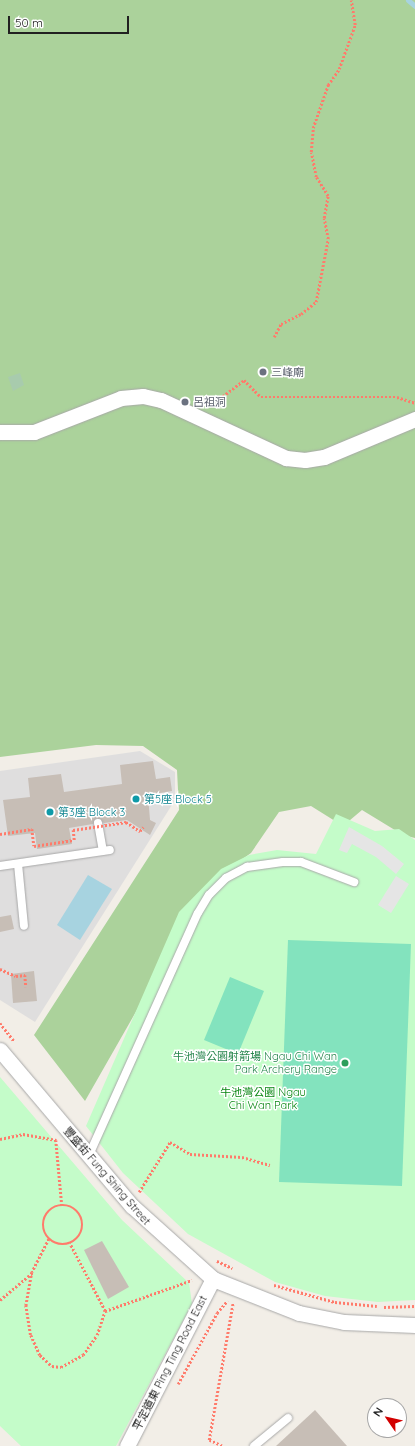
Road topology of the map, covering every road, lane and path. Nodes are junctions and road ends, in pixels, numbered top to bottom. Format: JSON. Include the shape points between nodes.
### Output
{"nodes":[{"id":1,"x":351,"y":0,"type":"edge"},
{"id":2,"x":274,"y":337,"type":"dead end"},
{"id":3,"x":415,"y":404,"type":"edge"},
{"id":4,"x":197,"y":416,"type":"junction"},
{"id":5,"x":415,"y":419,"type":"edge"},
{"id":6,"x":0,"y":432,"type":"edge"},
{"id":7,"x":98,"y":823,"type":"dead end"},
{"id":8,"x":143,"y":827,"type":"dead end"},
{"id":9,"x":0,"y":834,"type":"edge"},
{"id":10,"x":18,"y":864,"type":"junction"},
{"id":11,"x":0,"y":866,"type":"edge"},
{"id":12,"x":354,"y":882,"type":"dead end"},
{"id":13,"x":24,"y":926,"type":"dead end"},
{"id":14,"x":0,"y":969,"type":"edge"},
{"id":15,"x":26,"y":987,"type":"dead end"},
{"id":16,"x":0,"y":1050,"type":"edge"},
{"id":17,"x":0,"y":1139,"type":"edge"},
{"id":18,"x":89,"y":1155,"type":"junction"},
{"id":19,"x":270,"y":1165,"type":"dead end"},
{"id":20,"x":133,"y":1188,"type":"dead end"},
{"id":21,"x":138,"y":1194,"type":"junction"},
{"id":22,"x":143,"y":1199,"type":"dead end"},
{"id":23,"x":62,"y":1206,"type":"junction"},
{"id":24,"x":49,"y":1240,"type":"junction"},
{"id":25,"x":70,"y":1244,"type":"junction"},
{"id":26,"x":212,"y":1258,"type":"dead end"},
{"id":27,"x":236,"y":1270,"type":"dead end"},
{"id":28,"x":32,"y":1272,"type":"junction"},
{"id":29,"x":213,"y":1279,"type":"junction"},
{"id":30,"x":189,"y":1283,"type":"dead end"},
{"id":31,"x":269,"y":1283,"type":"dead end"},
{"id":32,"x":234,"y":1299,"type":"dead end"},
{"id":33,"x":0,"y":1300,"type":"edge"},
{"id":34,"x":220,"y":1306,"type":"dead end"},
{"id":35,"x":415,"y":1306,"type":"edge"},
{"id":36,"x":105,"y":1311,"type":"junction"},
{"id":37,"x":415,"y":1325,"type":"edge"},
{"id":38,"x":175,"y":1390,"type":"dead end"},
{"id":39,"x":288,"y":1418,"type":"dead end"},
{"id":40,"x":128,"y":1446,"type":"edge"},
{"id":41,"x":222,"y":1446,"type":"edge"},
{"id":42,"x":254,"y":1446,"type":"edge"}],
"edges":[{"from":1,"to":2,"type":"path","via":[[355,25],[339,69],[328,85],[313,128],[311,152],[316,176],[328,196],[324,218],[328,239],[316,302],[301,314],[281,324]]},
{"from":3,"to":4,"type":"path","via":[[397,397],[260,397],[244,380]]},
{"from":4,"to":5,"type":"street","via":[[286,458],[305,460],[324,457]]},
{"from":4,"to":6,"type":"street","via":[[161,400],[143,396],[121,398],[34,432]]},
{"from":7,"to":10,"type":"lane","via":[[106,850]]},
{"from":8,"to":9,"type":"path","bridge":true,"via":[[140,831],[126,822],[73,830],[74,840],[34,846],[32,829]]},
{"from":10,"to":11,"type":"lane"},
{"from":10,"to":13,"type":"lane"},
{"from":12,"to":18,"type":"lane","via":[[301,862],[283,862],[247,867],[226,878],[209,895],[198,913]]},
{"from":14,"to":15,"type":"path","via":[[16,976],[25,975]]},
{"from":16,"to":18,"type":"street","name":"豐盛街 Fung Shing Street"},
{"from":17,"to":23,"type":"path","via":[[23,1134],[56,1140]]},
{"from":18,"to":29,"type":"street","name":"豐盛街 Fung Shing Street","via":[[132,1206]]},
{"from":19,"to":21,"type":"path","via":[[242,1157],[190,1154],[170,1142]]},
{"from":20,"to":21,"type":"path"},
{"from":21,"to":22,"type":"path"},
{"from":23,"to":24,"type":"path","via":[[50,1211],[44,1221]]},
{"from":23,"to":25,"type":"path","via":[[74,1209],[82,1218],[79,1236]]},
{"from":24,"to":25,"type":"path","via":[[58,1245]]},
{"from":24,"to":28,"type":"path"},
{"from":25,"to":36,"type":"path"},
{"from":26,"to":27,"type":"path"},
{"from":28,"to":33,"type":"path"},
{"from":28,"to":36,"type":"path","via":[[26,1305],[31,1335],[40,1355],[52,1366],[62,1367],[82,1355],[97,1335]]},
{"from":29,"to":37,"type":"street","name":"豐盛街 Fung Shing Street","via":[[299,1313],[344,1322]]},
{"from":29,"to":40,"type":"street","name":"平定道東 Ping Ting Road East"},
{"from":30,"to":36,"type":"path"},
{"from":31,"to":35,"type":"path","via":[[335,1302]]},
{"from":32,"to":41,"type":"path","via":[[209,1440]]},
{"from":34,"to":38,"type":"path"},
{"from":39,"to":42,"type":"lane"}]}
